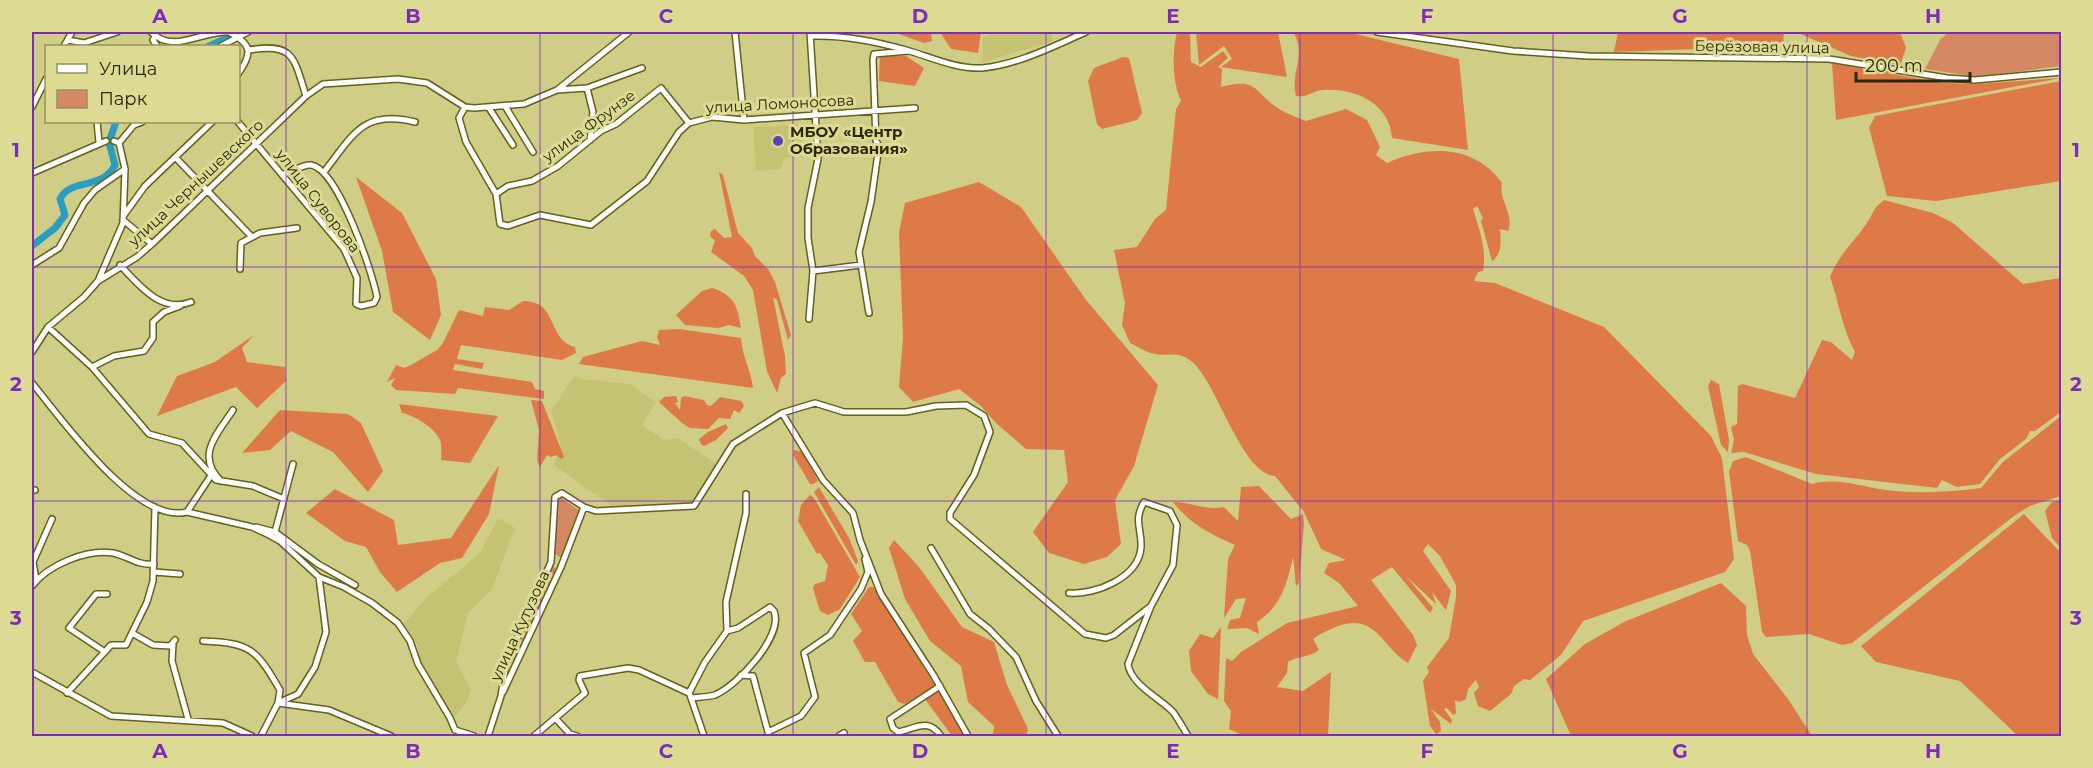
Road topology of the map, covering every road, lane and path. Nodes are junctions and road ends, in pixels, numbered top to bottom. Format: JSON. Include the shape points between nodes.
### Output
{"nodes":[{"id":1,"x":72,"y":32,"type":"edge"},
{"id":2,"x":117,"y":32,"type":"edge"},
{"id":3,"x":228,"y":32,"type":"edge"},
{"id":4,"x":248,"y":32,"type":"edge"},
{"id":5,"x":628,"y":32,"type":"edge"},
{"id":6,"x":735,"y":32,"type":"edge"},
{"id":7,"x":1086,"y":32,"type":"edge"},
{"id":8,"x":1377,"y":32,"type":"edge"},
{"id":9,"x":153,"y":34,"type":"edge"},
{"id":10,"x":810,"y":34,"type":"edge"},
{"id":11,"x":238,"y":37,"type":"junction"},
{"id":12,"x":68,"y":40,"type":"junction"},
{"id":13,"x":65,"y":45,"type":"edge"},
{"id":14,"x":85,"y":45,"type":"edge"},
{"id":15,"x":223,"y":45,"type":"edge"},
{"id":16,"x":249,"y":50,"type":"junction"},
{"id":17,"x":909,"y":51,"type":"junction"},
{"id":18,"x":642,"y":68,"type":"dead end"},
{"id":19,"x":240,"y":71,"type":"edge"},
{"id":20,"x":2061,"y":72,"type":"edge"},
{"id":21,"x":45,"y":82,"type":"edge"},
{"id":22,"x":587,"y":88,"type":"junction"},
{"id":23,"x":557,"y":90,"type":"junction"},
{"id":24,"x":306,"y":96,"type":"junction"},
{"id":25,"x":505,"y":106,"type":"junction"},
{"id":26,"x":32,"y":107,"type":"edge"},
{"id":27,"x":465,"y":107,"type":"junction"},
{"id":28,"x":489,"y":108,"type":"junction"},
{"id":29,"x":915,"y":108,"type":"dead end"},
{"id":30,"x":874,"y":110,"type":"junction"},
{"id":31,"x":815,"y":114,"type":"junction"},
{"id":32,"x":744,"y":120,"type":"junction"},
{"id":33,"x":415,"y":122,"type":"dead end"},
{"id":34,"x":97,"y":123,"type":"edge"},
{"id":35,"x":139,"y":123,"type":"edge"},
{"id":36,"x":211,"y":123,"type":"edge"},
{"id":37,"x":239,"y":123,"type":"edge"},
{"id":38,"x":689,"y":123,"type":"junction"},
{"id":39,"x":590,"y":140,"type":"junction"},
{"id":40,"x":106,"y":141,"type":"dead end"},
{"id":41,"x":99,"y":142,"type":"junction"},
{"id":42,"x":257,"y":143,"type":"junction"},
{"id":43,"x":513,"y":146,"type":"dead end"},
{"id":44,"x":533,"y":152,"type":"dead end"},
{"id":45,"x":175,"y":157,"type":"junction"},
{"id":46,"x":125,"y":169,"type":"junction"},
{"id":47,"x":324,"y":172,"type":"junction"},
{"id":48,"x":32,"y":173,"type":"edge"},
{"id":49,"x":284,"y":174,"type":"junction"},
{"id":50,"x":207,"y":191,"type":"junction"},
{"id":51,"x":496,"y":194,"type":"junction"},
{"id":52,"x":124,"y":218,"type":"junction"},
{"id":53,"x":297,"y":228,"type":"dead end"},
{"id":54,"x":252,"y":237,"type":"junction"},
{"id":55,"x":152,"y":244,"type":"junction"},
{"id":56,"x":32,"y":265,"type":"edge"},
{"id":57,"x":120,"y":265,"type":"junction"},
{"id":58,"x":861,"y":265,"type":"junction"},
{"id":59,"x":240,"y":269,"type":"dead end"},
{"id":60,"x":813,"y":271,"type":"junction"},
{"id":61,"x":98,"y":281,"type":"junction"},
{"id":62,"x":190,"y":302,"type":"dead end"},
{"id":63,"x":180,"y":306,"type":"junction"},
{"id":64,"x":869,"y":313,"type":"dead end"},
{"id":65,"x":809,"y":319,"type":"dead end"},
{"id":66,"x":48,"y":327,"type":"junction"},
{"id":67,"x":32,"y":352,"type":"edge"},
{"id":68,"x":92,"y":367,"type":"junction"},
{"id":69,"x":32,"y":383,"type":"edge"},
{"id":70,"x":233,"y":410,"type":"dead end"},
{"id":71,"x":782,"y":413,"type":"junction"},
{"id":72,"x":293,"y":464,"type":"dead end"},
{"id":73,"x":210,"y":477,"type":"junction"},
{"id":74,"x":222,"y":482,"type":"junction"},
{"id":75,"x":746,"y":494,"type":"dead end"},
{"id":76,"x":284,"y":499,"type":"junction"},
{"id":77,"x":155,"y":507,"type":"junction"},
{"id":78,"x":584,"y":507,"type":"junction"},
{"id":79,"x":187,"y":512,"type":"junction"},
{"id":80,"x":52,"y":519,"type":"dead end"},
{"id":81,"x":252,"y":527,"type":"junction"},
{"id":82,"x":275,"y":532,"type":"junction"},
{"id":83,"x":860,"y":540,"type":"junction"},
{"id":84,"x":932,"y":548,"type":"dead end"},
{"id":85,"x":550,"y":562,"type":"junction"},
{"id":86,"x":154,"y":564,"type":"junction"},
{"id":87,"x":561,"y":567,"type":"junction"},
{"id":88,"x":32,"y":569,"type":"edge"},
{"id":89,"x":154,"y":572,"type":"junction"},
{"id":90,"x":180,"y":574,"type":"dead end"},
{"id":91,"x":319,"y":577,"type":"junction"},
{"id":92,"x":36,"y":580,"type":"junction"},
{"id":93,"x":355,"y":585,"type":"dead end"},
{"id":94,"x":32,"y":586,"type":"edge"},
{"id":95,"x":1069,"y":592,"type":"dead end"},
{"id":96,"x":106,"y":594,"type":"dead end"},
{"id":97,"x":1151,"y":606,"type":"junction"},
{"id":98,"x":727,"y":631,"type":"junction"},
{"id":99,"x":132,"y":633,"type":"junction"},
{"id":100,"x":203,"y":641,"type":"dead end"},
{"id":101,"x":105,"y":652,"type":"junction"},
{"id":102,"x":32,"y":672,"type":"edge"},
{"id":103,"x":741,"y":675,"type":"junction"},
{"id":104,"x":940,"y":686,"type":"junction"},
{"id":105,"x":67,"y":693,"type":"junction"},
{"id":106,"x":501,"y":696,"type":"junction"},
{"id":107,"x":690,"y":696,"type":"junction"},
{"id":108,"x":278,"y":703,"type":"junction"},
{"id":109,"x":188,"y":719,"type":"junction"},
{"id":110,"x":556,"y":719,"type":"junction"},
{"id":111,"x":765,"y":734,"type":"edge"},
{"id":112,"x":251,"y":736,"type":"edge"},
{"id":113,"x":261,"y":736,"type":"edge"},
{"id":114,"x":391,"y":736,"type":"edge"},
{"id":115,"x":474,"y":736,"type":"edge"},
{"id":116,"x":488,"y":736,"type":"edge"},
{"id":117,"x":534,"y":736,"type":"edge"},
{"id":118,"x":577,"y":736,"type":"edge"},
{"id":119,"x":704,"y":736,"type":"edge"},
{"id":120,"x":941,"y":736,"type":"edge"},
{"id":121,"x":968,"y":736,"type":"edge"},
{"id":122,"x":1058,"y":736,"type":"edge"},
{"id":123,"x":1188,"y":736,"type":"edge"}],
"edges":[{"from":1,"to":12,"type":"street"},
{"from":2,"to":14,"type":"street"},
{"from":3,"to":9,"type":"street","via":[[178,42]]},
{"from":3,"to":11,"type":"street"},
{"from":4,"to":11,"type":"street"},
{"from":5,"to":23,"type":"street"},
{"from":6,"to":32,"type":"street"},
{"from":7,"to":17,"type":"street","via":[[1045,50],[983,68],[940,62]]},
{"from":8,"to":20,"type":"street","name":"Берёзовая улица","via":[[1513,51],[1829,59],[1975,80]]},
{"from":10,"to":17,"type":"street"},
{"from":10,"to":31,"type":"street"},
{"from":11,"to":15,"type":"street"},
{"from":11,"to":16,"type":"street"},
{"from":12,"to":13,"type":"street"},
{"from":12,"to":14,"type":"street"},
{"from":16,"to":19,"type":"street"},
{"from":16,"to":24,"type":"street","via":[[273,49],[290,54]]},
{"from":17,"to":30,"type":"street","via":[[874,54]]},
{"from":18,"to":22,"type":"street"},
{"from":21,"to":26,"type":"street"},
{"from":22,"to":23,"type":"street"},
{"from":22,"to":39,"type":"street","via":[[593,112]]},
{"from":23,"to":25,"type":"street","via":[[535,101]]},
{"from":24,"to":27,"type":"street","name":"улица Чернышевского","via":[[323,84],[398,79],[427,83]]},
{"from":24,"to":42,"type":"street","name":"улица Чернышевского"},
{"from":25,"to":28,"type":"street"},
{"from":25,"to":44,"type":"street"},
{"from":27,"to":28,"type":"street"},
{"from":27,"to":51,"type":"street","name":"улица Ломоносова","via":[[459,118],[466,142]]},
{"from":28,"to":43,"type":"street"},
{"from":29,"to":30,"type":"street","name":"улица Ломоносова"},
{"from":30,"to":31,"type":"street","name":"улица Ломоносова"},
{"from":30,"to":58,"type":"street","via":[[879,147],[871,202],[859,244]]},
{"from":31,"to":32,"type":"street","name":"улица Ломоносова"},
{"from":31,"to":60,"type":"street","via":[[817,166],[807,220]]},
{"from":32,"to":38,"type":"street","name":"улица Ломоносова","via":[[712,117]]},
{"from":33,"to":47,"type":"street","via":[[384,117],[370,122],[352,137]]},
{"from":34,"to":41,"type":"street"},
{"from":35,"to":46,"type":"street","via":[[116,142]]},
{"from":36,"to":45,"type":"street"},
{"from":37,"to":42,"type":"street","name":"улица Суворова"},
{"from":38,"to":39,"type":"street","name":"улица Фрунзе","via":[[661,88]]},
{"from":38,"to":51,"type":"street","name":"улица Ломоносова","via":[[647,181],[591,225],[540,215],[503,226]]},
{"from":39,"to":51,"type":"street","name":"улица Фрунзе","via":[[532,181],[508,186]]},
{"from":40,"to":41,"type":"street"},
{"from":41,"to":48,"type":"street"},
{"from":42,"to":49,"type":"street","name":"улица Суворова"},
{"from":42,"to":50,"type":"street","name":"улица Чернышевского"},
{"from":45,"to":50,"type":"street"},
{"from":45,"to":52,"type":"street","via":[[137,195]]},
{"from":46,"to":52,"type":"street"},
{"from":46,"to":56,"type":"street","via":[[90,196],[59,248]]},
{"from":47,"to":49,"type":"street","via":[[307,166]]},
{"from":47,"to":49,"type":"street","name":"улица Суворова","via":[[352,223],[375,284],[376,300],[361,306],[356,304],[358,284],[348,257]]},
{"from":50,"to":54,"type":"street"},
{"from":50,"to":55,"type":"street","name":"улица Чернышевского"},
{"from":52,"to":55,"type":"street"},
{"from":52,"to":61,"type":"street"},
{"from":53,"to":54,"type":"street","via":[[273,229]]},
{"from":54,"to":59,"type":"street","via":[[241,243]]},
{"from":55,"to":57,"type":"street","name":"улица Чернышевского"},
{"from":57,"to":61,"type":"street","name":"улица Чернышевского"},
{"from":57,"to":63,"type":"street","via":[[152,298]]},
{"from":58,"to":60,"type":"street"},
{"from":58,"to":64,"type":"street"},
{"from":60,"to":65,"type":"street"},
{"from":61,"to":66,"type":"street"},
{"from":62,"to":63,"type":"street"},
{"from":63,"to":68,"type":"street","via":[[153,322],[153,338],[144,351],[114,356]]},
{"from":66,"to":67,"type":"street"},
{"from":66,"to":68,"type":"street"},
{"from":68,"to":73,"type":"street","via":[[149,434],[183,443]]},
{"from":69,"to":77,"type":"street","via":[[112,478]]},
{"from":70,"to":74,"type":"street","via":[[209,448],[208,464]]},
{"from":71,"to":78,"type":"street","name":"улица Кутузова","via":[[733,444],[694,506],[608,511]]},
{"from":71,"to":83,"type":"street","via":[[823,480],[853,513]]},
{"from":71,"to":97,"type":"street","via":[[821,403],[844,412],[906,412],[954,404],[976,409],[990,432],[974,475],[950,513],[951,519],[1085,634],[1106,638],[1114,635]]},
{"from":72,"to":76,"type":"street"},
{"from":73,"to":74,"type":"street"},
{"from":73,"to":79,"type":"street"},
{"from":74,"to":76,"type":"street","via":[[253,486]]},
{"from":75,"to":98,"type":"street","via":[[746,513],[726,602]]},
{"from":76,"to":82,"type":"street"},
{"from":77,"to":79,"type":"street","via":[[180,514]]},
{"from":77,"to":86,"type":"street"},
{"from":78,"to":85,"type":"street","name":"улица Кутузова","via":[[562,493],[555,497]]},
{"from":78,"to":87,"type":"street","name":"улица Кутузова"},
{"from":79,"to":81,"type":"street"},
{"from":80,"to":88,"type":"street"},
{"from":81,"to":82,"type":"street"},
{"from":81,"to":91,"type":"street","via":[[280,541]]},
{"from":82,"to":93,"type":"street"},
{"from":83,"to":104,"type":"street","via":[[881,594]]},
{"from":83,"to":111,"type":"street","via":[[868,572],[866,580],[830,635],[804,653],[815,697],[801,716]]},
{"from":84,"to":122,"type":"street","via":[[970,614],[1016,657]]},
{"from":85,"to":87,"type":"street","name":"улица Кутузова"},
{"from":85,"to":106,"type":"street","name":"улица Кутузова","via":[[506,663]]},
{"from":86,"to":89,"type":"street"},
{"from":86,"to":92,"type":"street","via":[[139,564],[114,553],[88,555],[70,559]]},
{"from":87,"to":106,"type":"street","name":"улица Кутузова"},
{"from":88,"to":92,"type":"street"},
{"from":89,"to":90,"type":"street"},
{"from":89,"to":99,"type":"street","via":[[151,591]]},
{"from":91,"to":108,"type":"street","via":[[326,632],[298,694]]},
{"from":91,"to":115,"type":"street","via":[[354,592],[398,623],[455,730]]},
{"from":92,"to":94,"type":"street"},
{"from":95,"to":97,"type":"street","via":[[1083,594],[1126,575],[1141,548],[1137,525],[1144,502],[1170,511],[1177,525],[1173,565]]},
{"from":96,"to":101,"type":"street","via":[[96,594],[69,628]]},
{"from":97,"to":123,"type":"street","via":[[1129,670],[1171,710]]},
{"from":98,"to":103,"type":"street","via":[[770,608],[776,614],[770,640]]},
{"from":98,"to":107,"type":"street","via":[[705,662]]},
{"from":99,"to":101,"type":"street","via":[[126,645],[111,645]]},
{"from":99,"to":109,"type":"street","via":[[159,647],[166,648],[174,642],[172,661]]},
{"from":100,"to":108,"type":"street","via":[[250,648],[280,690]]},
{"from":101,"to":105,"type":"street"},
{"from":102,"to":105,"type":"street"},
{"from":103,"to":107,"type":"street","via":[[716,695]]},
{"from":103,"to":111,"type":"street","via":[[753,676]]},
{"from":104,"to":120,"type":"street","via":[[890,719],[898,732],[926,725]]},
{"from":104,"to":121,"type":"street"},
{"from":105,"to":109,"type":"street","via":[[111,716]]},
{"from":106,"to":116,"type":"street","name":"улица Кутузова"},
{"from":107,"to":110,"type":"street","via":[[639,670],[589,674],[579,680],[585,693]]},
{"from":107,"to":119,"type":"street"},
{"from":108,"to":113,"type":"street"},
{"from":108,"to":114,"type":"street","via":[[329,710]]},
{"from":109,"to":112,"type":"street","via":[[232,725]]},
{"from":110,"to":117,"type":"street"},
{"from":110,"to":118,"type":"street"}]}
